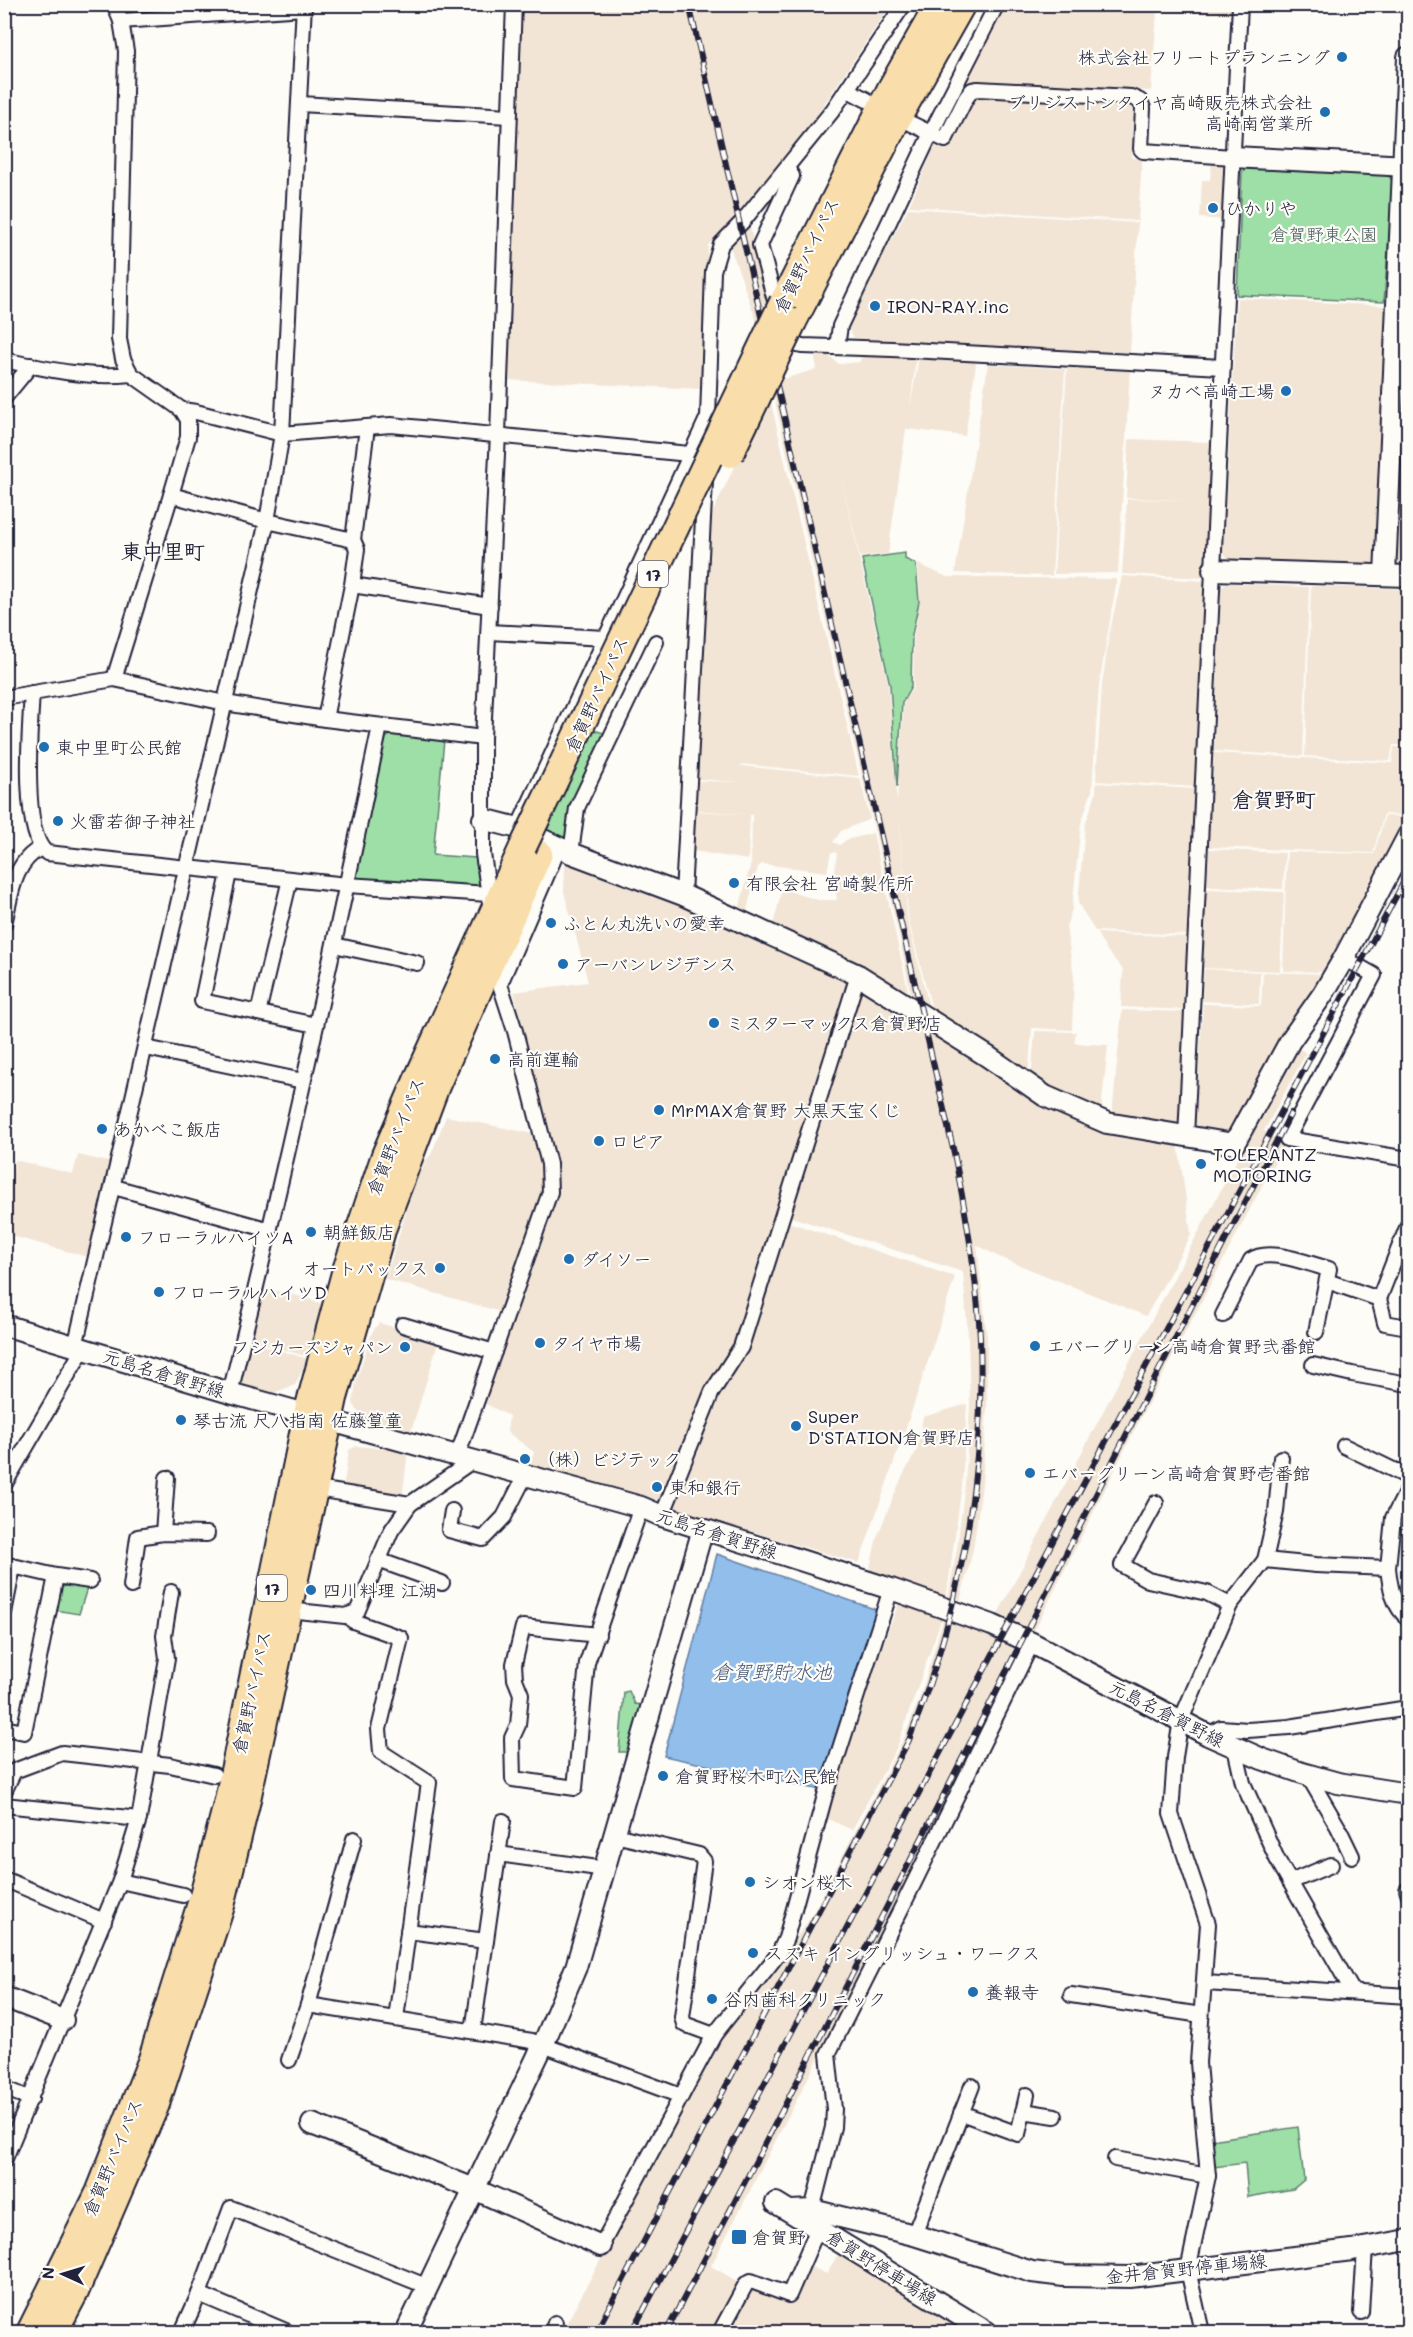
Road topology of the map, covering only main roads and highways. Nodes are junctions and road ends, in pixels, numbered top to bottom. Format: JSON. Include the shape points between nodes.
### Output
{"nodes":[{"id":1,"x":939,"y":4,"type":"edge"},
{"id":2,"x":962,"y":4,"type":"edge"},
{"id":3,"x":788,"y":312,"type":"junction"},
{"id":4,"x":489,"y":898,"type":"road end"},
{"id":5,"x":499,"y":980,"type":"road end"},
{"id":6,"x":395,"y":1160,"type":"junction"},
{"id":7,"x":318,"y":1417,"type":"junction"},
{"id":8,"x":30,"y":2332,"type":"edge"},
{"id":9,"x":54,"y":2332,"type":"edge"}],
"edges":[{"from":1,"to":3,"type":"highway","name":"倉賀野バイパス","number":"17","via":[[885,100]]},
{"from":2,"to":3,"type":"highway","name":"倉賀野バイパス","number":"17"},
{"from":3,"to":6,"type":"highway","name":"倉賀野バイパス","number":"17","bridge":true,"via":[[542,846],[426,1058]]},
{"from":4,"to":6,"type":"highway","via":[[440,994],[384,1122]]},
{"from":5,"to":6,"type":"highway","via":[[425,1150]]},
{"from":6,"to":7,"type":"highway","name":"倉賀野バイパス","number":"17","via":[[345,1273]]},
{"from":7,"to":8,"type":"highway","name":"倉賀野バイパス","number":"17","via":[[228,1800],[202,1900],[152,2059],[104,2182]]},
{"from":7,"to":9,"type":"highway","name":"倉賀野バイパス","number":"17","via":[[288,1610],[221,1906],[156,2104]]}]}
